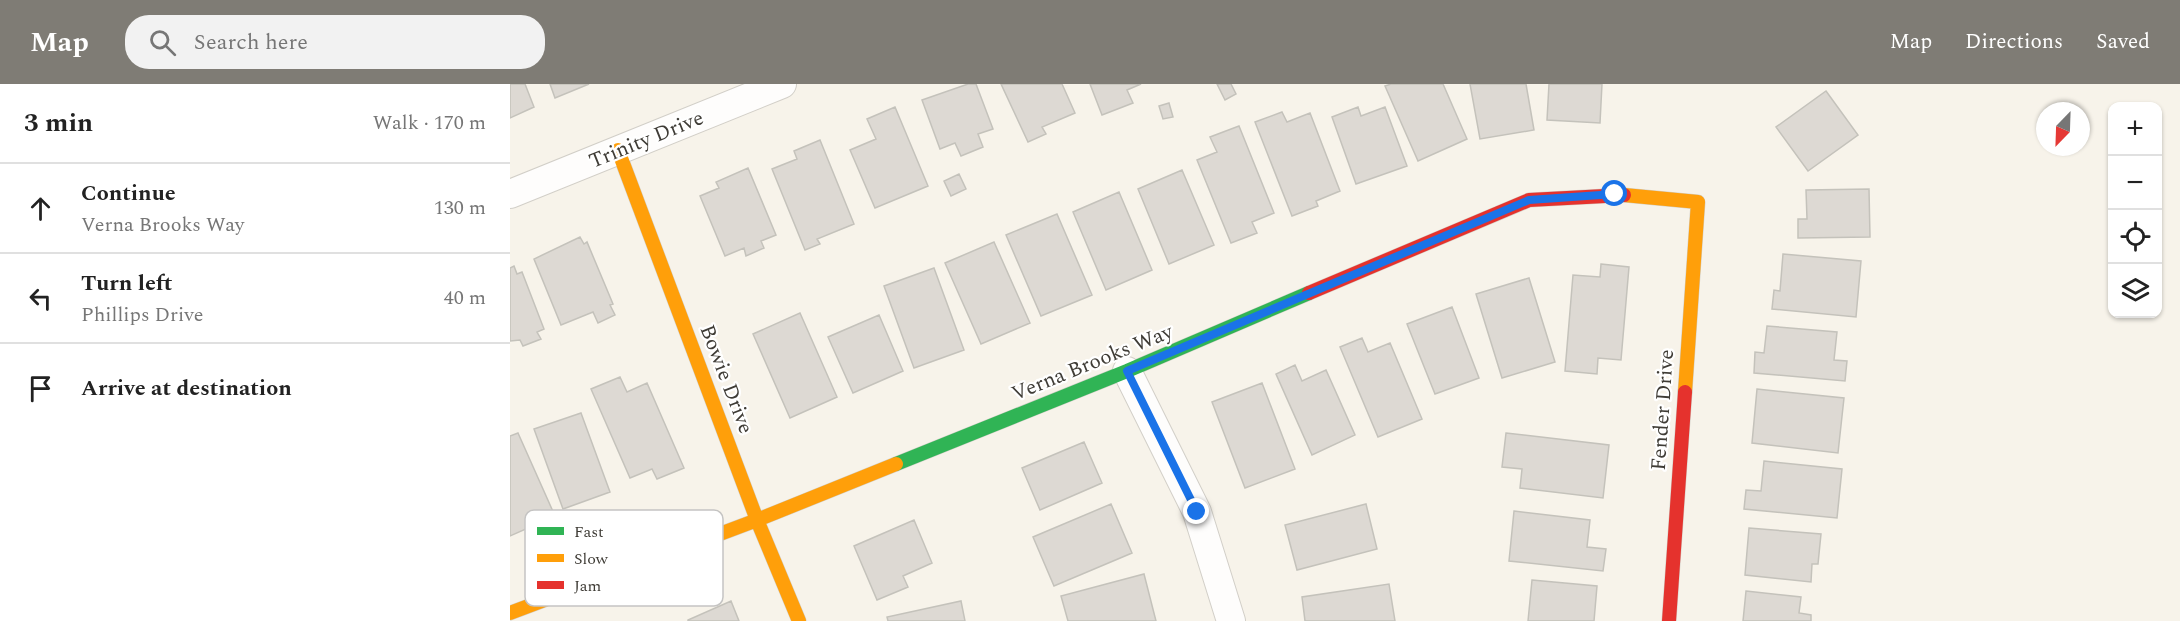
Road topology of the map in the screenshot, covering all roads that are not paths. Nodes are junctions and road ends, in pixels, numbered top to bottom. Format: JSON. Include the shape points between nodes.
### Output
{"nodes":[{"id":1,"x":782,"y":84,"type":"edge"},
{"id":2,"x":618,"y":150,"type":"junction"},
{"id":3,"x":510,"y":194,"type":"edge"},
{"id":4,"x":1698,"y":202,"type":"joint"},
{"id":5,"x":1127,"y":371,"type":"junction"},
{"id":6,"x":758,"y":520,"type":"junction"},
{"id":7,"x":723,"y":533,"type":"edge"},
{"id":8,"x":529,"y":606,"type":"edge"},
{"id":9,"x":510,"y":613,"type":"edge"},
{"id":10,"x":799,"y":621,"type":"edge"},
{"id":11,"x":1231,"y":621,"type":"edge"},
{"id":12,"x":1669,"y":621,"type":"edge"}],
"edges":[{"from":1,"to":2,"type":"street","name":"Trinity Drive"},
{"from":2,"to":3,"type":"street","name":"Trinity Drive"},
{"from":2,"to":6,"type":"street","name":"Bowie Drive"},
{"from":4,"to":5,"type":"street","name":"Verna Brooks Way","via":[[1615,194],[1529,200]]},
{"from":4,"to":12,"type":"street","name":"Fender Drive"},
{"from":5,"to":6,"type":"street","name":"Verna Brooks Way"},
{"from":5,"to":11,"type":"street","via":[[1197,512]]},
{"from":6,"to":7,"type":"street","name":"Verna Brooks Way"},
{"from":6,"to":10,"type":"street","name":"Bowie Drive"},
{"from":8,"to":9,"type":"street","name":"Verna Brooks Way"}]}
